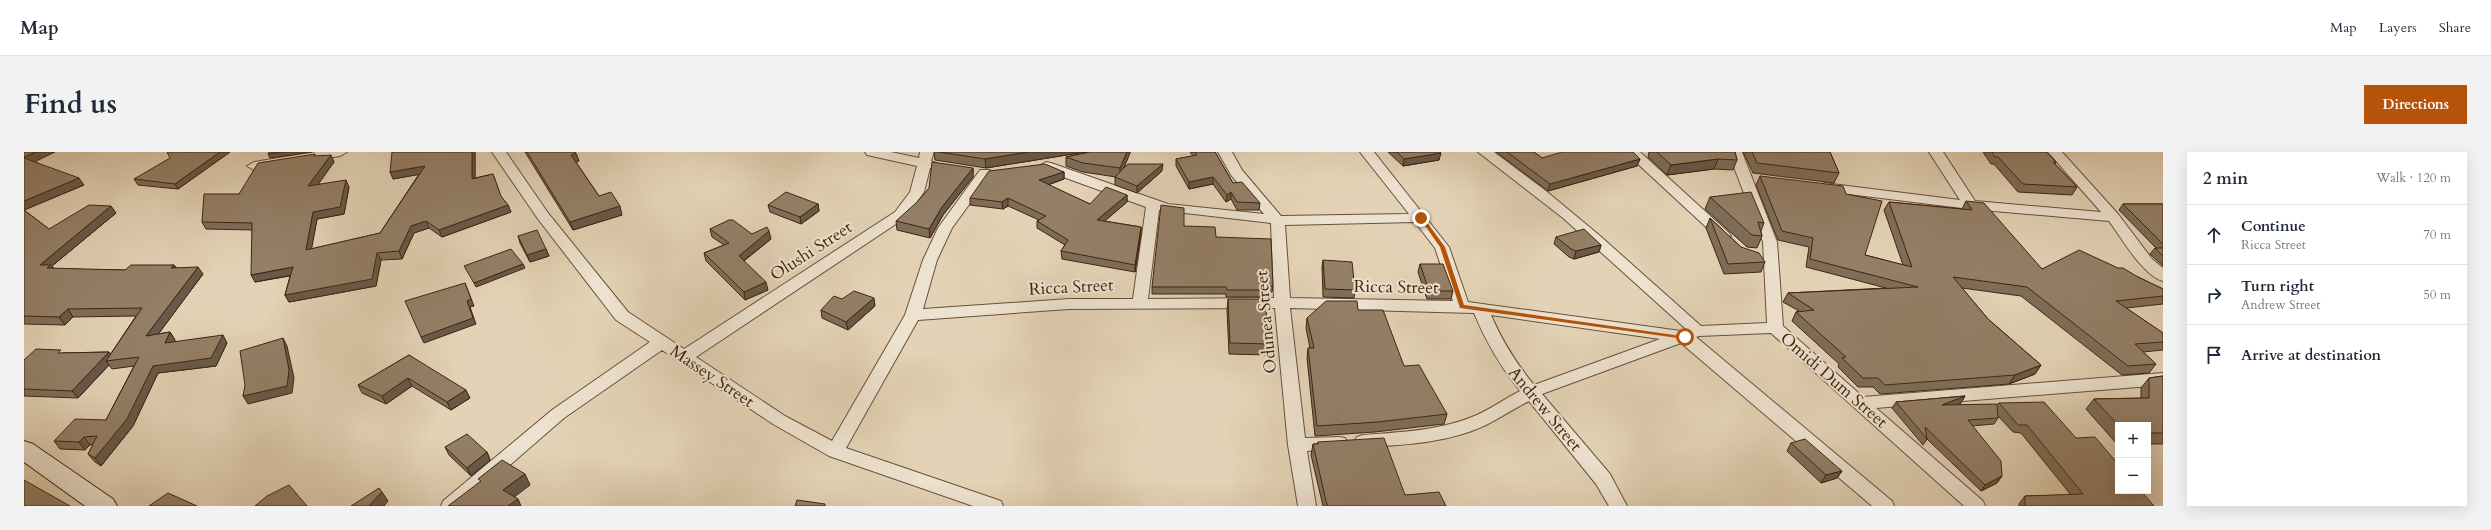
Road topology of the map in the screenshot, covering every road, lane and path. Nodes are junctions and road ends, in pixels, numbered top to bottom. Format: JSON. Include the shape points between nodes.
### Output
{"nodes":[{"id":1,"x":340,"y":152,"type":"edge"},
{"id":2,"x":499,"y":152,"type":"edge"},
{"id":3,"x":872,"y":152,"type":"edge"},
{"id":4,"x":1225,"y":152,"type":"edge"},
{"id":5,"x":1367,"y":152,"type":"edge"},
{"id":6,"x":1485,"y":152,"type":"edge"},
{"id":7,"x":1632,"y":152,"type":"edge"},
{"id":8,"x":1735,"y":152,"type":"edge"},
{"id":9,"x":1936,"y":152,"type":"edge"},
{"id":10,"x":2055,"y":152,"type":"edge"},
{"id":11,"x":925,"y":158,"type":"edge"},
{"id":12,"x":1068,"y":161,"type":"edge"},
{"id":13,"x":254,"y":166,"type":"edge"},
{"id":14,"x":1046,"y":166,"type":"junction"},
{"id":15,"x":946,"y":167,"type":"edge"},
{"id":16,"x":1031,"y":168,"type":"edge"},
{"id":17,"x":969,"y":171,"type":"edge"},
{"id":18,"x":1808,"y":186,"type":"edge"},
{"id":19,"x":1153,"y":205,"type":"junction"},
{"id":20,"x":1970,"y":205,"type":"junction"},
{"id":21,"x":2113,"y":217,"type":"junction"},
{"id":22,"x":1421,"y":218,"type":"junction"},
{"id":23,"x":1278,"y":221,"type":"junction"},
{"id":24,"x":1734,"y":244,"type":"edge"},
{"id":25,"x":1756,"y":258,"type":"edge"},
{"id":26,"x":1772,"y":263,"type":"junction"},
{"id":27,"x":2163,"y":276,"type":"edge"},
{"id":28,"x":1282,"y":303,"type":"junction"},
{"id":29,"x":1140,"y":304,"type":"junction"},
{"id":30,"x":1462,"y":306,"type":"junction"},
{"id":31,"x":1480,"y":308,"type":"junction"},
{"id":32,"x":913,"y":315,"type":"junction"},
{"id":33,"x":1775,"y":328,"type":"junction"},
{"id":34,"x":1691,"y":334,"type":"junction"},
{"id":35,"x":662,"y":342,"type":"junction"},
{"id":36,"x":684,"y":357,"type":"junction"},
{"id":37,"x":2163,"y":379,"type":"edge"},
{"id":38,"x":1531,"y":392,"type":"junction"},
{"id":39,"x":1860,"y":402,"type":"junction"},
{"id":40,"x":1297,"y":445,"type":"junction"},
{"id":41,"x":24,"y":450,"type":"edge"},
{"id":42,"x":835,"y":451,"type":"junction"},
{"id":43,"x":104,"y":506,"type":"edge"},
{"id":44,"x":450,"y":506,"type":"edge"},
{"id":45,"x":994,"y":506,"type":"edge"},
{"id":46,"x":1307,"y":506,"type":"edge"},
{"id":47,"x":1618,"y":506,"type":"edge"},
{"id":48,"x":1885,"y":506,"type":"edge"},
{"id":49,"x":1976,"y":506,"type":"edge"}],
"edges":[{"from":1,"to":13,"type":"street"},
{"from":2,"to":35,"type":"street","name":"Massey Street","via":[[543,216],[622,316]]},
{"from":3,"to":11,"type":"street"},
{"from":4,"to":23,"type":"street","via":[[1236,172]]},
{"from":5,"to":22,"type":"street"},
{"from":6,"to":34,"type":"street","via":[[1530,183],[1586,228]]},
{"from":7,"to":24,"type":"street"},
{"from":8,"to":26,"type":"street","name":"Omidi Dum Street","via":[[1754,179],[1770,242]]},
{"from":9,"to":20,"type":"street"},
{"from":10,"to":21,"type":"street"},
{"from":11,"to":15,"type":"street"},
{"from":11,"to":36,"type":"street","name":"Olushi Street","via":[[917,192],[900,215]]},
{"from":12,"to":14,"type":"street"},
{"from":14,"to":16,"type":"street"},
{"from":14,"to":19,"type":"street","via":[[1076,174]]},
{"from":17,"to":32,"type":"street","via":[[992,172],[945,228],[930,260]]},
{"from":18,"to":20,"type":"street"},
{"from":19,"to":23,"type":"street"},
{"from":19,"to":29,"type":"street"},
{"from":20,"to":21,"type":"street"},
{"from":21,"to":27,"type":"street","via":[[2147,262]]},
{"from":22,"to":23,"type":"street"},
{"from":22,"to":30,"type":"street","via":[[1442,247]]},
{"from":23,"to":28,"type":"street","name":"Odunea Street"},
{"from":25,"to":26,"type":"street"},
{"from":26,"to":33,"type":"street","name":"Omidi Dum Street"},
{"from":28,"to":29,"type":"street","name":"Ricca Street"},
{"from":28,"to":30,"type":"street","name":"Ricca Street"},
{"from":28,"to":40,"type":"street","name":"Odunea Street"},
{"from":29,"to":32,"type":"street","name":"Ricca Street","via":[[1070,304]]},
{"from":30,"to":31,"type":"street","name":"Ricca Street"},
{"from":31,"to":34,"type":"street","name":"Ricca Street"},
{"from":31,"to":38,"type":"street","name":"Andrew Street","via":[[1508,366]]},
{"from":32,"to":42,"type":"street"},
{"from":33,"to":34,"type":"street"},
{"from":33,"to":39,"type":"street","name":"Omidi Dum Street"},
{"from":34,"to":38,"type":"street"},
{"from":34,"to":48,"type":"street"},
{"from":35,"to":36,"type":"street","name":"Massey Street"},
{"from":35,"to":44,"type":"street","via":[[558,414]]},
{"from":36,"to":42,"type":"street","name":"Massey Street","via":[[779,420]]},
{"from":37,"to":39,"type":"street"},
{"from":38,"to":40,"type":"street","via":[[1479,421],[1446,432],[1411,438]]},
{"from":38,"to":47,"type":"street","name":"Andrew Street","via":[[1603,479]]},
{"from":39,"to":49,"type":"street","name":"Omidi Dum Street"},
{"from":40,"to":46,"type":"street","name":"Odunea Street"},
{"from":41,"to":43,"type":"main road"},
{"from":42,"to":45,"type":"street","name":"Massey Street"}]}
